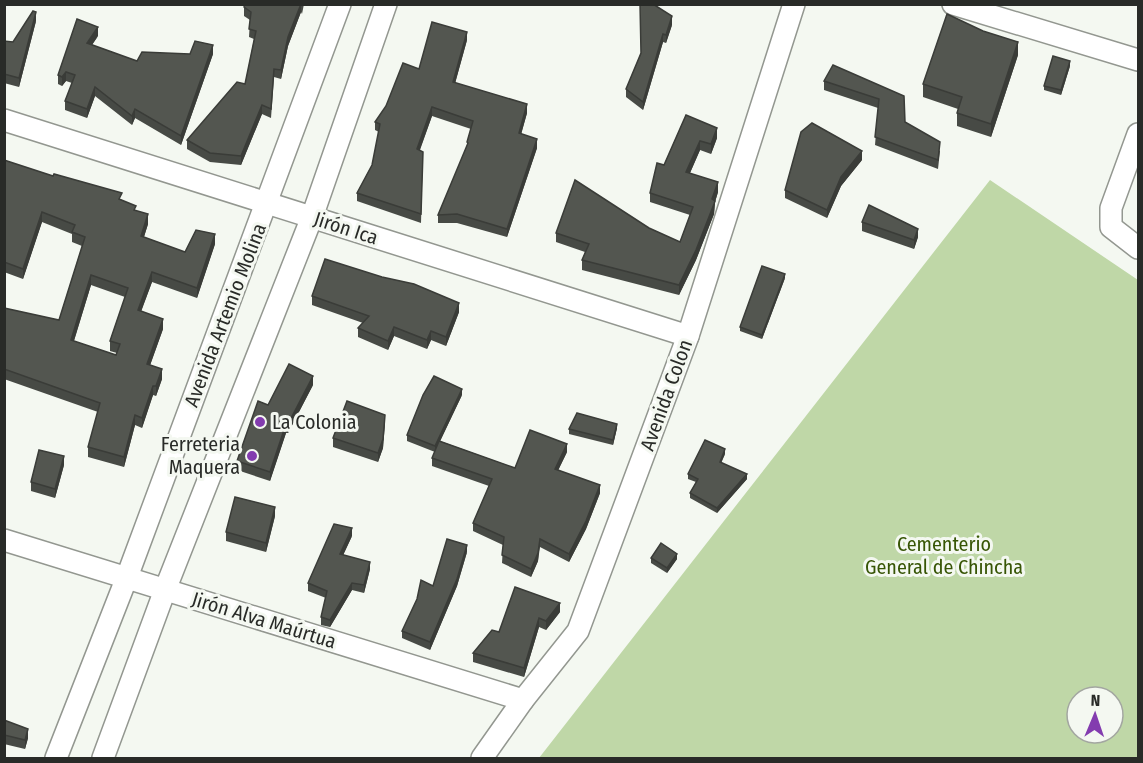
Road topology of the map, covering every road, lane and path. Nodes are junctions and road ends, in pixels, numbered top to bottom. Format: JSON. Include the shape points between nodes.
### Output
{"nodes":[{"id":1,"x":340,"y":4,"type":"edge"},
{"id":2,"x":386,"y":4,"type":"edge"},
{"id":3,"x":794,"y":4,"type":"edge"},
{"id":4,"x":953,"y":4,"type":"edge"},
{"id":5,"x":983,"y":8,"type":"edge"},
{"id":6,"x":1138,"y":60,"type":"edge"},
{"id":7,"x":4,"y":120,"type":"edge"},
{"id":8,"x":1138,"y":134,"type":"edge"},
{"id":9,"x":268,"y":201,"type":"junction"},
{"id":10,"x":312,"y":217,"type":"junction"},
{"id":11,"x":1138,"y":248,"type":"edge"},
{"id":12,"x":688,"y":336,"type":"junction"},
{"id":13,"x":4,"y":540,"type":"edge"},
{"id":14,"x":127,"y":578,"type":"junction"},
{"id":15,"x":165,"y":590,"type":"junction"},
{"id":16,"x":523,"y":700,"type":"junction"},
{"id":17,"x":56,"y":759,"type":"edge"},
{"id":18,"x":103,"y":759,"type":"edge"},
{"id":19,"x":482,"y":759,"type":"edge"}],
"edges":[{"from":1,"to":9,"type":"street","name":"Avenida Artemio Molina"},
{"from":2,"to":10,"type":"street"},
{"from":3,"to":12,"type":"street","name":"Avenida Colon"},
{"from":4,"to":5,"type":"street"},
{"from":5,"to":6,"type":"street"},
{"from":7,"to":9,"type":"street","name":"Jirón Ica"},
{"from":8,"to":11,"type":"street","via":[[1111,208],[1111,227]]},
{"from":9,"to":10,"type":"street","name":"Jirón Ica"},
{"from":9,"to":14,"type":"street","name":"Avenida Artemio Molina"},
{"from":10,"to":12,"type":"street","name":"Jirón Ica"},
{"from":10,"to":15,"type":"street"},
{"from":12,"to":16,"type":"street","name":"Avenida Colon","via":[[578,631]]},
{"from":13,"to":14,"type":"street","name":"Jirón Alva Maúrtua"},
{"from":14,"to":15,"type":"street","name":"Jirón Alva Maúrtua"},
{"from":14,"to":17,"type":"street","name":"Avenida Artemio Molina"},
{"from":15,"to":16,"type":"street","name":"Jirón Alva Maúrtua"},
{"from":15,"to":18,"type":"street"},
{"from":16,"to":19,"type":"street","name":"Avenida Colon"}]}
